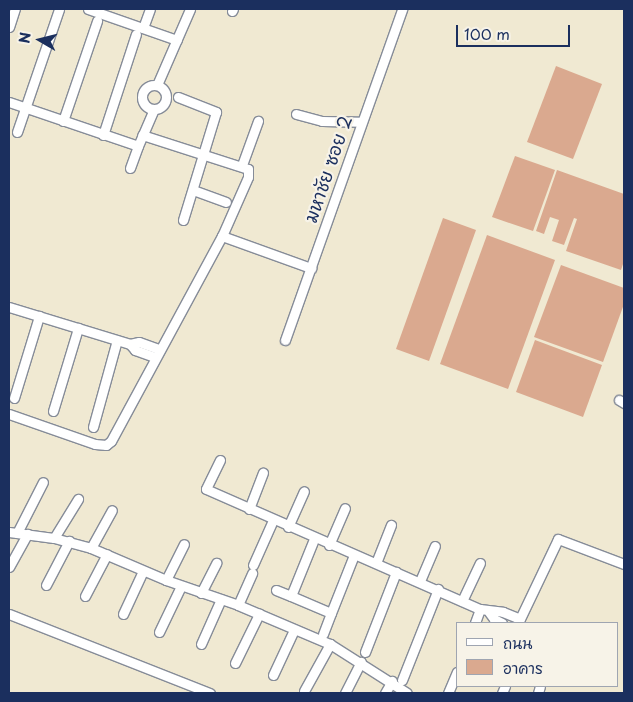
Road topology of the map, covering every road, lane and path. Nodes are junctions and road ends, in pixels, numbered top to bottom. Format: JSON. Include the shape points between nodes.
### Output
{"nodes":[{"id":1,"x":15,"y":9,"type":"edge"},
{"id":2,"x":59,"y":9,"type":"edge"},
{"id":3,"x":88,"y":9,"type":"edge"},
{"id":4,"x":150,"y":9,"type":"edge"},
{"id":5,"x":190,"y":9,"type":"edge"},
{"id":6,"x":402,"y":9,"type":"edge"},
{"id":7,"x":97,"y":21,"type":"dead end"},
{"id":8,"x":9,"y":27,"type":"edge"},
{"id":9,"x":140,"y":31,"type":"junction"},
{"id":10,"x":177,"y":40,"type":"junction"},
{"id":11,"x":156,"y":85,"type":"junction"},
{"id":12,"x":178,"y":96,"type":"dead end"},
{"id":13,"x":9,"y":102,"type":"edge"},
{"id":14,"x":26,"y":108,"type":"junction"},
{"id":15,"x":154,"y":109,"type":"junction"},
{"id":16,"x":296,"y":114,"type":"dead end"},
{"id":17,"x":63,"y":121,"type":"junction"},
{"id":18,"x":258,"y":122,"type":"dead end"},
{"id":19,"x":361,"y":122,"type":"junction"},
{"id":20,"x":17,"y":132,"type":"dead end"},
{"id":21,"x":103,"y":135,"type":"junction"},
{"id":22,"x":142,"y":135,"type":"junction"},
{"id":23,"x":138,"y":146,"type":"junction"},
{"id":24,"x":204,"y":154,"type":"junction"},
{"id":25,"x":242,"y":165,"type":"junction"},
{"id":26,"x":130,"y":168,"type":"dead end"},
{"id":27,"x":193,"y":190,"type":"junction"},
{"id":28,"x":226,"y":202,"type":"dead end"},
{"id":29,"x":182,"y":220,"type":"dead end"},
{"id":30,"x":222,"y":236,"type":"junction"},
{"id":31,"x":311,"y":268,"type":"junction"},
{"id":32,"x":9,"y":307,"type":"edge"},
{"id":33,"x":39,"y":316,"type":"junction"},
{"id":34,"x":78,"y":328,"type":"junction"},
{"id":35,"x":117,"y":340,"type":"junction"},
{"id":36,"x":285,"y":340,"type":"dead end"},
{"id":37,"x":156,"y":353,"type":"junction"},
{"id":38,"x":14,"y":398,"type":"dead end"},
{"id":39,"x":53,"y":410,"type":"dead end"},
{"id":40,"x":9,"y":414,"type":"edge"},
{"id":41,"x":93,"y":427,"type":"dead end"},
{"id":42,"x":220,"y":460,"type":"dead end"},
{"id":43,"x":263,"y":473,"type":"dead end"},
{"id":44,"x":43,"y":482,"type":"dead end"},
{"id":45,"x":304,"y":490,"type":"dead end"},
{"id":46,"x":78,"y":499,"type":"dead end"},
{"id":47,"x":249,"y":508,"type":"junction"},
{"id":48,"x":345,"y":508,"type":"dead end"},
{"id":49,"x":112,"y":510,"type":"dead end"},
{"id":50,"x":273,"y":520,"type":"junction"},
{"id":51,"x":391,"y":525,"type":"dead end"},
{"id":52,"x":288,"y":527,"type":"junction"},
{"id":53,"x":13,"y":532,"type":"edge"},
{"id":54,"x":27,"y":534,"type":"junction"},
{"id":55,"x":54,"y":538,"type":"junction"},
{"id":56,"x":314,"y":539,"type":"junction"},
{"id":57,"x":69,"y":541,"type":"junction"},
{"id":58,"x":184,"y":544,"type":"dead end"},
{"id":59,"x":329,"y":545,"type":"junction"},
{"id":60,"x":435,"y":546,"type":"dead end"},
{"id":61,"x":91,"y":548,"type":"junction"},
{"id":62,"x":107,"y":554,"type":"junction"},
{"id":63,"x":354,"y":555,"type":"junction"},
{"id":64,"x":216,"y":562,"type":"dead end"},
{"id":65,"x":376,"y":562,"type":"junction"},
{"id":66,"x":480,"y":563,"type":"dead end"},
{"id":67,"x":624,"y":564,"type":"edge"},
{"id":68,"x":9,"y":567,"type":"edge"},
{"id":69,"x":143,"y":571,"type":"junction"},
{"id":70,"x":396,"y":572,"type":"junction"},
{"id":71,"x":166,"y":580,"type":"junction"},
{"id":72,"x":420,"y":581,"type":"junction"},
{"id":73,"x":46,"y":585,"type":"dead end"},
{"id":74,"x":182,"y":586,"type":"junction"},
{"id":75,"x":438,"y":589,"type":"junction"},
{"id":76,"x":276,"y":590,"type":"dead end"},
{"id":77,"x":200,"y":593,"type":"junction"},
{"id":78,"x":85,"y":596,"type":"dead end"},
{"id":79,"x":291,"y":596,"type":"junction"},
{"id":80,"x":221,"y":600,"type":"junction"},
{"id":81,"x":462,"y":601,"type":"junction"},
{"id":82,"x":238,"y":605,"type":"junction"},
{"id":83,"x":485,"y":611,"type":"junction"},
{"id":84,"x":331,"y":613,"type":"junction"},
{"id":85,"x":9,"y":614,"type":"edge"},
{"id":86,"x":122,"y":614,"type":"dead end"},
{"id":87,"x":259,"y":614,"type":"junction"},
{"id":88,"x":519,"y":621,"type":"edge"},
{"id":89,"x":476,"y":622,"type":"edge"},
{"id":90,"x":500,"y":622,"type":"edge"},
{"id":91,"x":294,"y":630,"type":"junction"},
{"id":92,"x":160,"y":632,"type":"dead end"},
{"id":93,"x":323,"y":634,"type":"dead end"},
{"id":94,"x":200,"y":644,"type":"dead end"},
{"id":95,"x":330,"y":644,"type":"junction"},
{"id":96,"x":365,"y":652,"type":"dead end"},
{"id":97,"x":361,"y":662,"type":"junction"},
{"id":98,"x":235,"y":663,"type":"dead end"},
{"id":99,"x":456,"y":674,"type":"edge"},
{"id":100,"x":273,"y":675,"type":"dead end"},
{"id":101,"x":402,"y":680,"type":"dead end"},
{"id":102,"x":392,"y":681,"type":"junction"},
{"id":103,"x":304,"y":691,"type":"dead end"},
{"id":104,"x":210,"y":693,"type":"edge"},
{"id":105,"x":345,"y":693,"type":"edge"},
{"id":106,"x":385,"y":693,"type":"edge"},
{"id":107,"x":407,"y":693,"type":"edge"},
{"id":108,"x":448,"y":693,"type":"edge"}],
"edges":[{"from":1,"to":8,"type":"street"},
{"from":2,"to":14,"type":"street"},
{"from":3,"to":9,"type":"street"},
{"from":4,"to":9,"type":"street"},
{"from":5,"to":10,"type":"street"},
{"from":6,"to":19,"type":"street","name":"มหาชัย ซอย 2"},
{"from":7,"to":17,"type":"street"},
{"from":9,"to":10,"type":"street"},
{"from":9,"to":21,"type":"street"},
{"from":10,"to":11,"type":"street"},
{"from":11,"to":15,"type":"street","via":[[166,96],[161,106]]},
{"from":11,"to":15,"type":"street","via":[[148,87],[143,94],[144,102]]},
{"from":12,"to":24,"type":"street","via":[[216,112]]},
{"from":13,"to":14,"type":"street"},
{"from":14,"to":17,"type":"street"},
{"from":14,"to":20,"type":"street"},
{"from":15,"to":22,"type":"street"},
{"from":16,"to":19,"type":"street","via":[[322,121]]},
{"from":17,"to":21,"type":"street"},
{"from":18,"to":25,"type":"street"},
{"from":19,"to":31,"type":"street","name":"มหาชัย ซอย 2"},
{"from":21,"to":23,"type":"street"},
{"from":22,"to":23,"type":"street"},
{"from":22,"to":24,"type":"street"},
{"from":23,"to":26,"type":"street"},
{"from":24,"to":25,"type":"street"},
{"from":24,"to":27,"type":"street"},
{"from":25,"to":30,"type":"street","via":[[248,169],[248,177]]},
{"from":27,"to":28,"type":"street"},
{"from":27,"to":29,"type":"street"},
{"from":30,"to":31,"type":"street"},
{"from":30,"to":37,"type":"street"},
{"from":31,"to":36,"type":"street","name":"มหาชัย ซอย 2"},
{"from":32,"to":33,"type":"street"},
{"from":33,"to":34,"type":"street"},
{"from":33,"to":38,"type":"street"},
{"from":34,"to":35,"type":"street"},
{"from":34,"to":39,"type":"street"},
{"from":35,"to":37,"type":"street","via":[[130,344],[139,342]]},
{"from":35,"to":41,"type":"street"},
{"from":37,"to":40,"type":"street","via":[[119,427],[106,445]]},
{"from":42,"to":47,"type":"street","via":[[206,489]]},
{"from":43,"to":47,"type":"street"},
{"from":44,"to":53,"type":"street"},
{"from":45,"to":52,"type":"street"},
{"from":46,"to":55,"type":"street"},
{"from":47,"to":50,"type":"street"},
{"from":48,"to":59,"type":"street"},
{"from":49,"to":61,"type":"street"},
{"from":50,"to":52,"type":"street"},
{"from":50,"to":82,"type":"street"},
{"from":51,"to":65,"type":"street"},
{"from":52,"to":56,"type":"street"},
{"from":53,"to":54,"type":"street"},
{"from":54,"to":55,"type":"street"},
{"from":54,"to":68,"type":"street"},
{"from":55,"to":57,"type":"street"},
{"from":56,"to":59,"type":"street"},
{"from":56,"to":79,"type":"street"},
{"from":57,"to":61,"type":"street"},
{"from":57,"to":73,"type":"street"},
{"from":58,"to":71,"type":"street"},
{"from":59,"to":63,"type":"street"},
{"from":60,"to":72,"type":"street"},
{"from":61,"to":62,"type":"street"},
{"from":62,"to":69,"type":"street"},
{"from":62,"to":78,"type":"street"},
{"from":63,"to":65,"type":"street"},
{"from":63,"to":84,"type":"street"},
{"from":64,"to":77,"type":"street"},
{"from":65,"to":70,"type":"street"},
{"from":66,"to":81,"type":"street"},
{"from":67,"to":88,"type":"street","via":[[558,539]]},
{"from":69,"to":71,"type":"street"},
{"from":69,"to":86,"type":"street"},
{"from":70,"to":72,"type":"street"},
{"from":70,"to":96,"type":"street"},
{"from":71,"to":74,"type":"street"},
{"from":72,"to":75,"type":"street"},
{"from":74,"to":77,"type":"street"},
{"from":74,"to":92,"type":"street"},
{"from":75,"to":81,"type":"street"},
{"from":75,"to":101,"type":"street"},
{"from":76,"to":79,"type":"street"},
{"from":77,"to":80,"type":"street"},
{"from":79,"to":84,"type":"street"},
{"from":80,"to":82,"type":"street"},
{"from":80,"to":94,"type":"street"},
{"from":81,"to":83,"type":"street"},
{"from":82,"to":87,"type":"street"},
{"from":83,"to":88,"type":"street","via":[[496,610]]},
{"from":83,"to":89,"type":"street"},
{"from":83,"to":90,"type":"street"},
{"from":84,"to":93,"type":"street"},
{"from":85,"to":104,"type":"street"},
{"from":87,"to":91,"type":"street"},
{"from":87,"to":98,"type":"street"},
{"from":91,"to":95,"type":"street"},
{"from":91,"to":100,"type":"street"},
{"from":95,"to":97,"type":"street"},
{"from":95,"to":103,"type":"street"},
{"from":97,"to":102,"type":"street"},
{"from":97,"to":105,"type":"street"},
{"from":99,"to":108,"type":"street"},
{"from":102,"to":106,"type":"street"},
{"from":102,"to":107,"type":"street"}]}
